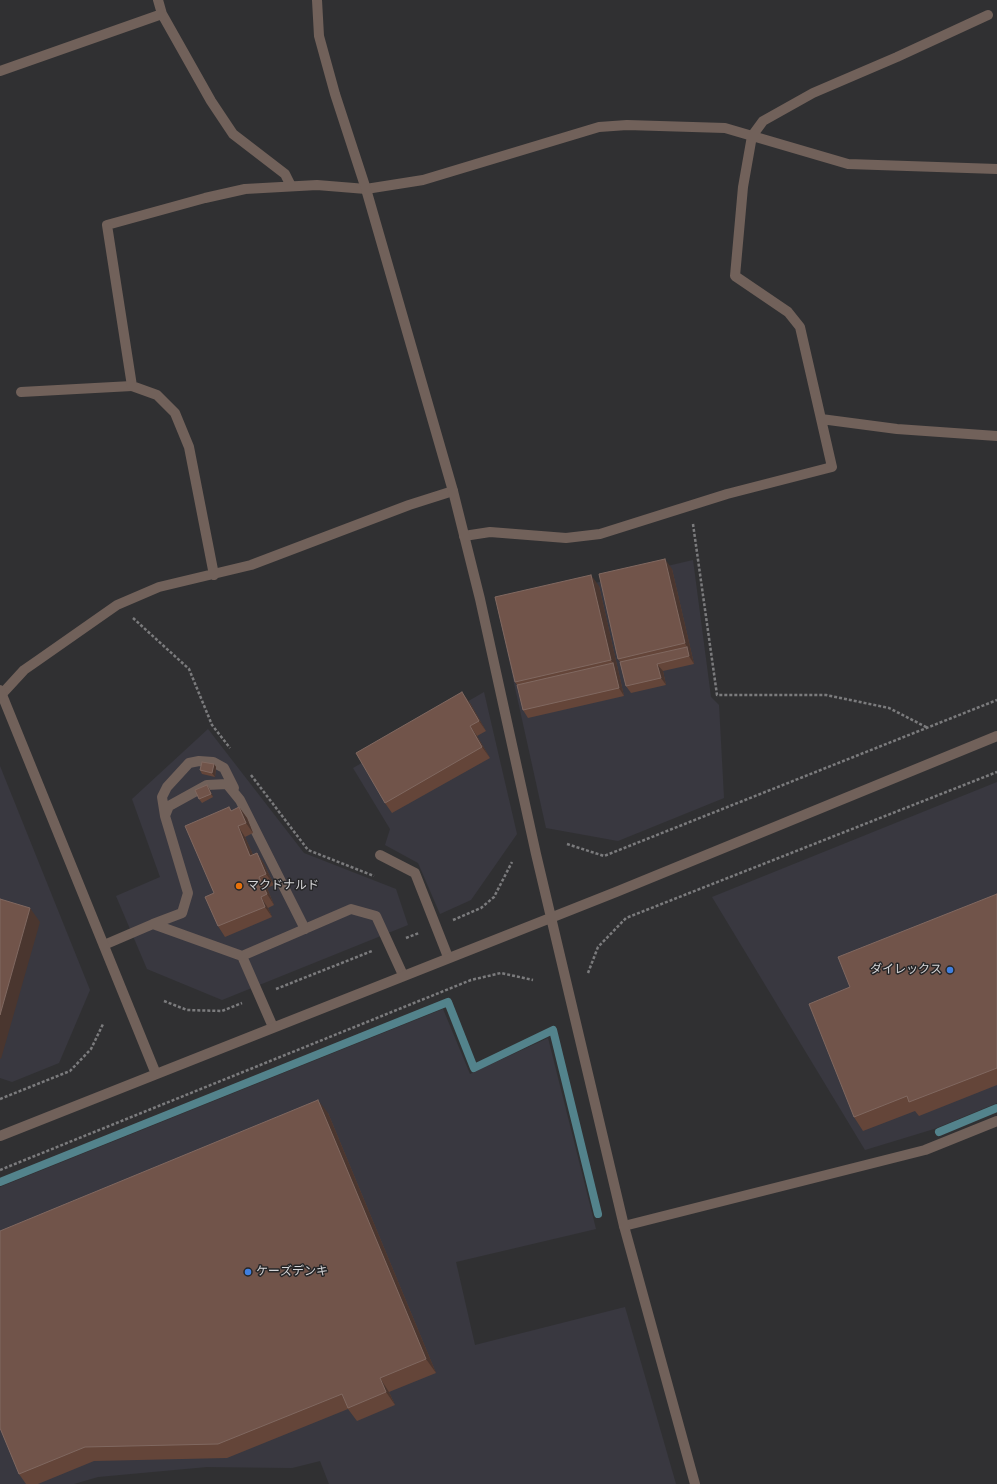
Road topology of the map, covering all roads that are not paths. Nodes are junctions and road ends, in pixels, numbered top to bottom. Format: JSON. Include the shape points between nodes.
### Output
{"nodes":[{"id":1,"x":158,"y":0,"type":"edge"},
{"id":2,"x":317,"y":0,"type":"edge"},
{"id":3,"x":162,"y":14,"type":"junction"},
{"id":4,"x":988,"y":14,"type":"dead end"},
{"id":5,"x":0,"y":71,"type":"edge"},
{"id":6,"x":752,"y":136,"type":"junction"},
{"id":7,"x":997,"y":169,"type":"edge"},
{"id":8,"x":291,"y":186,"type":"junction"},
{"id":9,"x":366,"y":189,"type":"junction"},
{"id":10,"x":132,"y":386,"type":"junction"},
{"id":11,"x":22,"y":392,"type":"dead end"},
{"id":12,"x":821,"y":419,"type":"junction"},
{"id":13,"x":997,"y":436,"type":"edge"},
{"id":14,"x":453,"y":491,"type":"junction"},
{"id":15,"x":464,"y":536,"type":"junction"},
{"id":16,"x":214,"y":575,"type":"junction"},
{"id":17,"x":1,"y":693,"type":"edge"},
{"id":18,"x":997,"y":736,"type":"edge"},
{"id":19,"x":240,"y":800,"type":"junction"},
{"id":20,"x":165,"y":816,"type":"junction"},
{"id":21,"x":380,"y":855,"type":"dead end"},
{"id":22,"x":551,"y":917,"type":"junction"},
{"id":23,"x":153,"y":924,"type":"junction"},
{"id":24,"x":305,"y":929,"type":"junction"},
{"id":25,"x":104,"y":944,"type":"junction"},
{"id":26,"x":242,"y":956,"type":"junction"},
{"id":27,"x":448,"y":957,"type":"junction"},
{"id":28,"x":404,"y":975,"type":"junction"},
{"id":29,"x":273,"y":1027,"type":"junction"},
{"id":30,"x":156,"y":1074,"type":"junction"},
{"id":31,"x":997,"y":1121,"type":"edge"},
{"id":32,"x":0,"y":1136,"type":"edge"},
{"id":33,"x":624,"y":1226,"type":"junction"},
{"id":34,"x":695,"y":1484,"type":"edge"}],
"edges":[{"from":1,"to":3,"type":"street"},
{"from":2,"to":9,"type":"street","via":[[319,36]]},
{"from":3,"to":5,"type":"street"},
{"from":3,"to":8,"type":"street","via":[[211,101],[233,134],[285,174]]},
{"from":4,"to":6,"type":"street","via":[[813,93],[763,120]]},
{"from":6,"to":7,"type":"street","via":[[848,164]]},
{"from":6,"to":9,"type":"street","via":[[725,128],[627,125],[599,127],[423,180]]},
{"from":6,"to":12,"type":"street","via":[[743,186],[735,276],[788,312],[800,327]]},
{"from":8,"to":9,"type":"street","via":[[317,185]]},
{"from":8,"to":10,"type":"street","via":[[245,189],[107,225]]},
{"from":9,"to":14,"type":"street"},
{"from":10,"to":11,"type":"street"},
{"from":10,"to":16,"type":"street","via":[[157,395],[175,412],[189,448]]},
{"from":12,"to":13,"type":"street","via":[[897,429]]},
{"from":12,"to":15,"type":"street","via":[[832,467],[727,494],[600,534],[566,538],[490,532]]},
{"from":14,"to":15,"type":"street"},
{"from":14,"to":16,"type":"street","via":[[251,565]]},
{"from":15,"to":22,"type":"street"},
{"from":16,"to":17,"type":"street","via":[[159,587],[117,605],[24,670]]},
{"from":17,"to":25,"type":"street"},
{"from":18,"to":22,"type":"street"},
{"from":19,"to":20,"type":"street","via":[[227,784],[207,785],[169,806]]},
{"from":19,"to":20,"type":"street","via":[[224,768],[213,762],[189,763],[167,787],[162,798]]},
{"from":19,"to":24,"type":"street"},
{"from":20,"to":23,"type":"street","via":[[188,893],[182,913]]},
{"from":21,"to":27,"type":"street","via":[[415,873]]},
{"from":22,"to":27,"type":"street"},
{"from":22,"to":33,"type":"street"},
{"from":23,"to":25,"type":"street"},
{"from":23,"to":26,"type":"street"},
{"from":24,"to":26,"type":"street"},
{"from":24,"to":28,"type":"street","via":[[351,909],[376,916]]},
{"from":25,"to":30,"type":"street"},
{"from":26,"to":29,"type":"street"},
{"from":27,"to":28,"type":"street"},
{"from":28,"to":29,"type":"street"},
{"from":29,"to":30,"type":"street"},
{"from":30,"to":32,"type":"street"},
{"from":31,"to":33,"type":"street","via":[[925,1150]]},
{"from":33,"to":34,"type":"street"}]}
